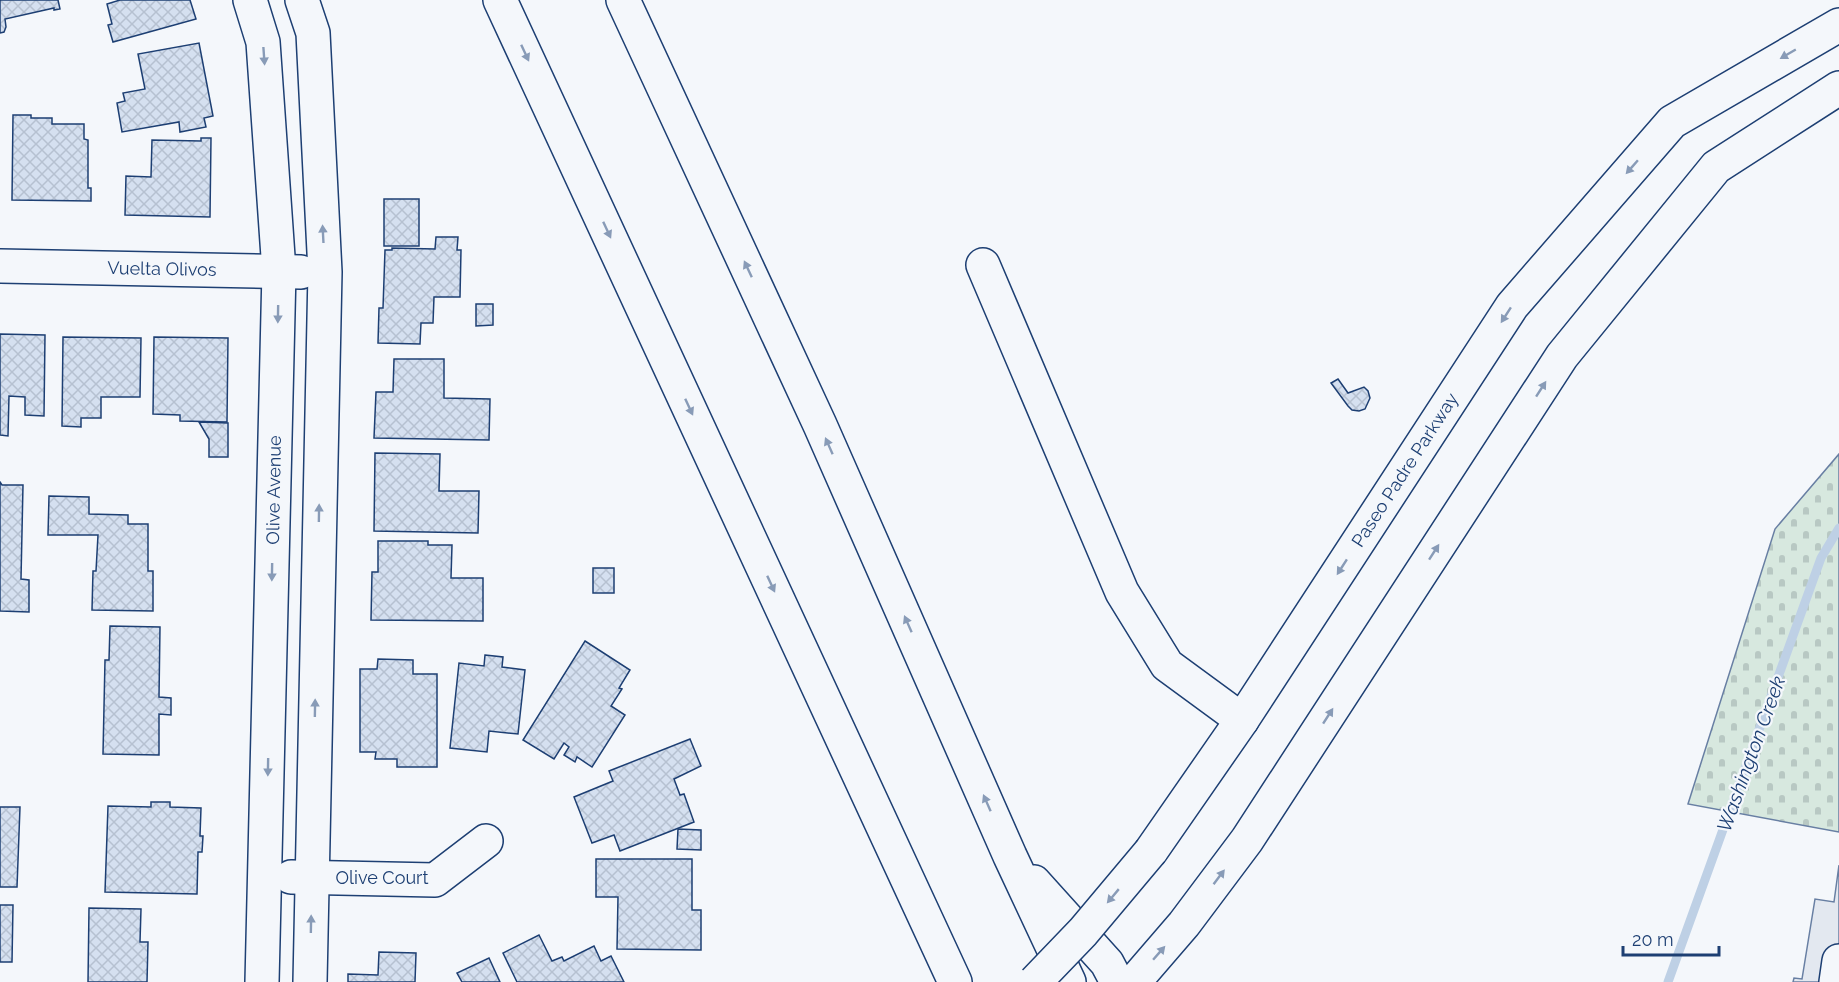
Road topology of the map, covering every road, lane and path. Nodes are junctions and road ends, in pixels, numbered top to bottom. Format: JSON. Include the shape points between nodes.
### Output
{"nodes":[{"id":1,"x":250,"y":0,"type":"edge"},
{"id":2,"x":302,"y":0,"type":"edge"},
{"id":3,"x":500,"y":0,"type":"edge"},
{"id":4,"x":623,"y":0,"type":"edge"},
{"id":5,"x":1839,"y":25,"type":"edge"},
{"id":6,"x":1839,"y":88,"type":"edge"},
{"id":7,"x":0,"y":266,"type":"edge"},
{"id":8,"x":983,"y":266,"type":"dead end"},
{"id":9,"x":279,"y":271,"type":"junction"},
{"id":10,"x":325,"y":272,"type":"junction"},
{"id":11,"x":1242,"y":720,"type":"junction"},
{"id":12,"x":486,"y":841,"type":"dead end"},
{"id":13,"x":1010,"y":856,"type":"junction"},
{"id":14,"x":265,"y":877,"type":"junction"},
{"id":15,"x":312,"y":878,"type":"junction"},
{"id":16,"x":1839,"y":961,"type":"edge"},
{"id":17,"x":262,"y":982,"type":"edge"},
{"id":18,"x":309,"y":982,"type":"edge"},
{"id":19,"x":955,"y":982,"type":"edge"},
{"id":20,"x":1035,"y":982,"type":"edge"},
{"id":21,"x":1069,"y":982,"type":"edge"},
{"id":22,"x":1117,"y":982,"type":"edge"},
{"id":23,"x":1134,"y":982,"type":"edge"},
{"id":24,"x":1836,"y":982,"type":"edge"}],
"edges":[{"from":1,"to":9,"type":"main road","name":"Olive Avenue","one_way":true,"via":[[263,42]]},
{"from":10,"to":2,"type":"main road","one_way":true,"via":[[313,33]]},
{"from":3,"to":19,"type":"main road","one_way":true},
{"from":13,"to":4,"type":"main road","one_way":true,"via":[[820,425]]},
{"from":5,"to":11,"type":"main road","name":"Paseo Padre Parkway","one_way":true,"via":[[1672,122],[1512,306]]},
{"from":23,"to":6,"type":"main road","one_way":true,"via":[[1184,924],[1247,840],[1562,356],[1716,167]]},
{"from":7,"to":9,"type":"main road","name":"Vuelta Olivos"},
{"from":8,"to":11,"type":"main road","via":[[1122,592],[1167,665]]},
{"from":9,"to":10,"type":"main road","name":"Vuelta Olivos"},
{"from":9,"to":14,"type":"main road","name":"Olive Avenue","one_way":true},
{"from":15,"to":10,"type":"main road","one_way":true},
{"from":11,"to":20,"type":"main road","name":"Paseo Padre Parkway","one_way":true,"bridge":true,"via":[[1151,851]]},
{"from":12,"to":15,"type":"main road","name":"Olive Court","via":[[435,880]]},
{"from":13,"to":21,"type":"main road"},
{"from":13,"to":22,"type":"main road","via":[[1107,963]]},
{"from":14,"to":15,"type":"main road","name":"Olive Court"},
{"from":14,"to":17,"type":"main road","name":"Olive Avenue"},
{"from":18,"to":15,"type":"main road","one_way":true},
{"from":16,"to":24,"type":"main road"}]}
